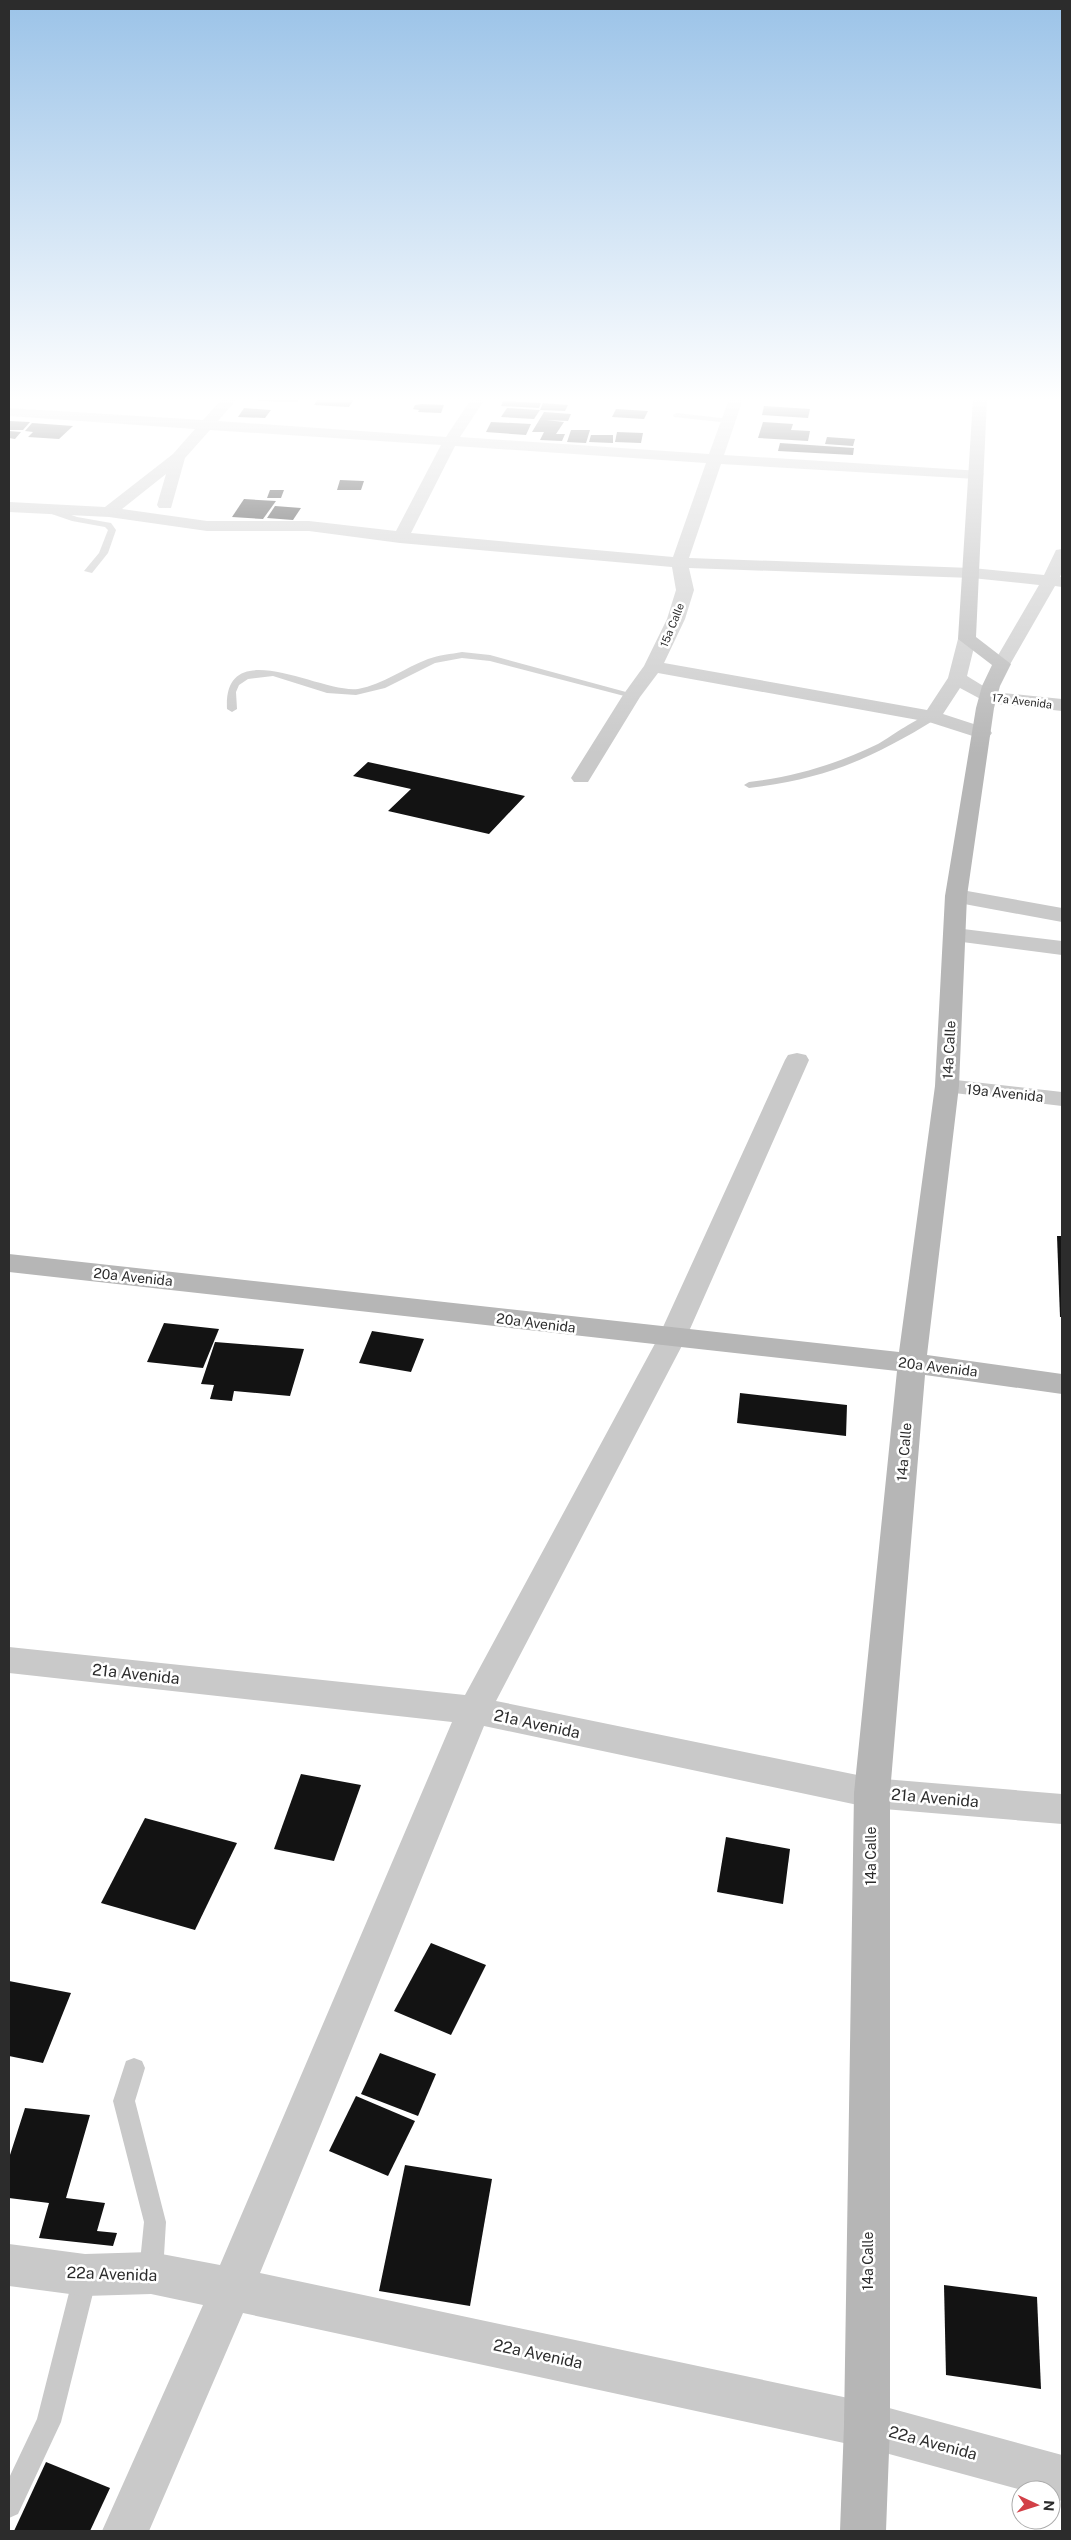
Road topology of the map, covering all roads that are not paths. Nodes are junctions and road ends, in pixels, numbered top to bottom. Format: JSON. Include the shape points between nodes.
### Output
{"nodes":[{"id":1,"x":71,"y":518,"type":"edge"},
{"id":2,"x":147,"y":518,"type":"edge"},
{"id":3,"x":411,"y":518,"type":"edge"},
{"id":4,"x":696,"y":518,"type":"edge"},
{"id":5,"x":974,"y":518,"type":"edge"},
{"id":6,"x":400,"y":538,"type":"junction"},
{"id":7,"x":1062,"y":554,"type":"edge"},
{"id":8,"x":679,"y":563,"type":"junction"},
{"id":9,"x":89,"y":571,"type":"dead end"},
{"id":10,"x":972,"y":573,"type":"junction"},
{"id":11,"x":1056,"y":581,"type":"edge"},
{"id":12,"x":967,"y":639,"type":"junction"},
{"id":13,"x":1002,"y":664,"type":"junction"},
{"id":14,"x":653,"y":667,"type":"junction"},
{"id":15,"x":957,"y":678,"type":"junction"},
{"id":16,"x":632,"y":696,"type":"junction"},
{"id":17,"x":988,"y":697,"type":"junction"},
{"id":18,"x":1062,"y":705,"type":"edge"},
{"id":19,"x":232,"y":709,"type":"dead end"},
{"id":20,"x":932,"y":717,"type":"junction"},
{"id":21,"x":982,"y":733,"type":"junction"},
{"id":22,"x":581,"y":778,"type":"dead end"},
{"id":23,"x":749,"y":786,"type":"dead end"},
{"id":24,"x":956,"y":896,"type":"junction"},
{"id":25,"x":1062,"y":915,"type":"edge"},
{"id":26,"x":955,"y":935,"type":"junction"},
{"id":27,"x":1062,"y":948,"type":"edge"},
{"id":28,"x":797,"y":1060,"type":"dead end"},
{"id":29,"x":947,"y":1086,"type":"junction"},
{"id":30,"x":1062,"y":1099,"type":"edge"},
{"id":31,"x":9,"y":1264,"type":"edge"},
{"id":32,"x":672,"y":1338,"type":"junction"},
{"id":33,"x":912,"y":1363,"type":"junction"},
{"id":34,"x":1062,"y":1384,"type":"edge"},
{"id":35,"x":9,"y":1660,"type":"edge"},
{"id":36,"x":474,"y":1710,"type":"junction"},
{"id":37,"x":872,"y":1793,"type":"junction"},
{"id":38,"x":1062,"y":1809,"type":"edge"},
{"id":39,"x":134,"y":2068,"type":"dead end"},
{"id":40,"x":9,"y":2265,"type":"edge"},
{"id":41,"x":151,"y":2273,"type":"junction"},
{"id":42,"x":85,"y":2275,"type":"junction"},
{"id":43,"x":232,"y":2288,"type":"junction"},
{"id":44,"x":867,"y":2425,"type":"junction"},
{"id":45,"x":1062,"y":2478,"type":"edge"},
{"id":46,"x":9,"y":2505,"type":"edge"},
{"id":47,"x":125,"y":2531,"type":"edge"},
{"id":48,"x":863,"y":2531,"type":"edge"}],
"edges":[{"from":1,"to":9,"type":"lane","via":[[108,525],[112,530],[107,546]]},
{"from":2,"to":6,"type":"street","via":[[206,526],[309,526]]},
{"from":3,"to":6,"type":"street"},
{"from":4,"to":8,"type":"street"},
{"from":5,"to":10,"type":"street"},
{"from":6,"to":8,"type":"street"},
{"from":7,"to":11,"type":"street"},
{"from":8,"to":10,"type":"street"},
{"from":8,"to":14,"type":"street","name":"15a Calle","via":[[685,590],[676,619]]},
{"from":10,"to":11,"type":"street"},
{"from":10,"to":12,"type":"street"},
{"from":11,"to":13,"type":"street"},
{"from":12,"to":13,"type":"street"},
{"from":12,"to":15,"type":"street"},
{"from":13,"to":17,"type":"street","name":"14a Calle"},
{"from":14,"to":16,"type":"street","name":"15a Calle"},
{"from":14,"to":20,"type":"street"},
{"from":15,"to":17,"type":"street","name":"17a Avenida"},
{"from":15,"to":20,"type":"street"},
{"from":16,"to":19,"type":"lane","via":[[490,658],[462,655],[432,661],[381,686],[356,692],[327,690],[273,673],[245,676],[235,683],[231,692]]},
{"from":16,"to":22,"type":"street","name":"15a Calle"},
{"from":17,"to":18,"type":"street","name":"17a Avenida"},
{"from":17,"to":21,"type":"street","name":"14a Calle"},
{"from":20,"to":21,"type":"street"},
{"from":20,"to":23,"type":"lane","via":[[896,740],[860,757],[799,778]]},
{"from":21,"to":24,"type":"street","name":"14a Calle"},
{"from":24,"to":25,"type":"street"},
{"from":24,"to":26,"type":"street","name":"14a Calle"},
{"from":26,"to":27,"type":"street"},
{"from":26,"to":29,"type":"street","name":"14a Calle"},
{"from":28,"to":32,"type":"street"},
{"from":29,"to":30,"type":"street","name":"19a Avenida"},
{"from":29,"to":33,"type":"street","name":"14a Calle"},
{"from":31,"to":32,"type":"street","name":"20a Avenida"},
{"from":32,"to":33,"type":"street","name":"20a Avenida"},
{"from":32,"to":36,"type":"street"},
{"from":33,"to":34,"type":"street","name":"20a Avenida"},
{"from":33,"to":37,"type":"street","name":"14a Calle"},
{"from":35,"to":36,"type":"street","name":"21a Avenida"},
{"from":36,"to":37,"type":"street","name":"21a Avenida"},
{"from":36,"to":43,"type":"street"},
{"from":37,"to":38,"type":"street","name":"21a Avenida"},
{"from":37,"to":44,"type":"street","name":"14a Calle"},
{"from":39,"to":41,"type":"lane","via":[[124,2101],[155,2222]]},
{"from":40,"to":42,"type":"street","name":"22a Avenida"},
{"from":41,"to":42,"type":"street","name":"22a Avenida"},
{"from":41,"to":43,"type":"street","name":"22a Avenida"},
{"from":42,"to":46,"type":"lane","via":[[49,2422]]},
{"from":43,"to":44,"type":"street","name":"22a Avenida"},
{"from":43,"to":47,"type":"street"},
{"from":44,"to":45,"type":"street","name":"22a Avenida"},
{"from":44,"to":48,"type":"street","name":"14a Calle"}]}
